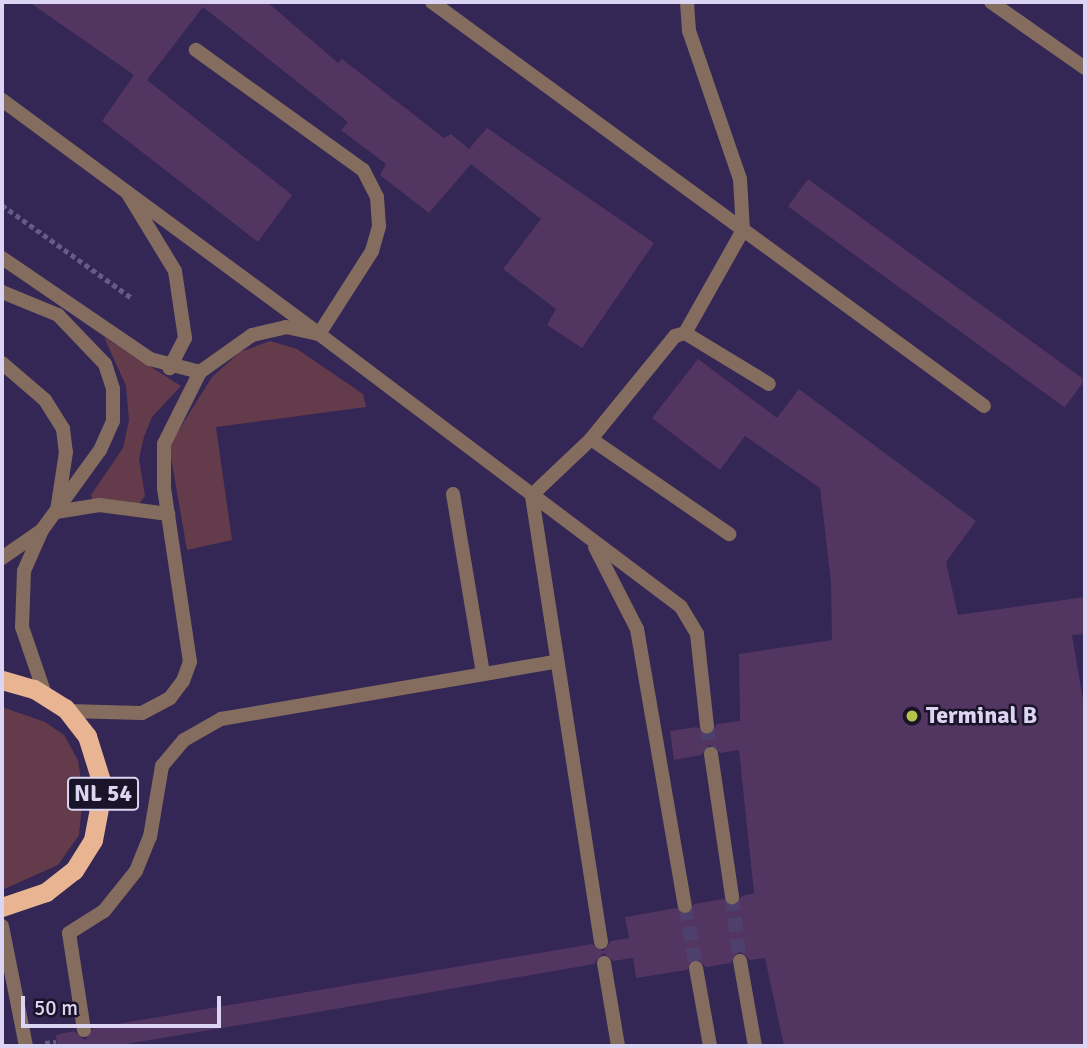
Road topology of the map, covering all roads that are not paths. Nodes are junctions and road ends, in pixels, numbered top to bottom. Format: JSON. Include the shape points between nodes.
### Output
{"nodes":[{"id":1,"x":432,"y":2,"type":"edge"},
{"id":2,"x":687,"y":2,"type":"edge"},
{"id":3,"x":991,"y":2,"type":"edge"},
{"id":4,"x":196,"y":50,"type":"dead end"},
{"id":5,"x":1085,"y":68,"type":"edge"},
{"id":6,"x":2,"y":100,"type":"edge"},
{"id":7,"x":122,"y":184,"type":"junction"},
{"id":8,"x":743,"y":230,"type":"junction"},
{"id":9,"x":2,"y":258,"type":"edge"},
{"id":10,"x":36,"y":282,"type":"junction"},
{"id":11,"x":2,"y":292,"type":"edge"},
{"id":12,"x":58,"y":315,"type":"junction"},
{"id":13,"x":685,"y":332,"type":"junction"},
{"id":14,"x":319,"y":334,"type":"junction"},
{"id":15,"x":2,"y":363,"type":"edge"},
{"id":16,"x":170,"y":368,"type":"junction"},
{"id":17,"x":200,"y":372,"type":"junction"},
{"id":18,"x":769,"y":384,"type":"dead end"},
{"id":19,"x":984,"y":406,"type":"dead end"},
{"id":20,"x":591,"y":439,"type":"junction"},
{"id":21,"x":453,"y":494,"type":"dead end"},
{"id":22,"x":532,"y":495,"type":"junction"},
{"id":23,"x":57,"y":512,"type":"junction"},
{"id":24,"x":168,"y":514,"type":"junction"},
{"id":25,"x":42,"y":530,"type":"junction"},
{"id":26,"x":729,"y":534,"type":"dead end"},
{"id":27,"x":593,"y":542,"type":"junction"},
{"id":28,"x":2,"y":558,"type":"edge"},
{"id":29,"x":556,"y":662,"type":"junction"},
{"id":30,"x":483,"y":674,"type":"junction"},
{"id":31,"x":2,"y":680,"type":"edge"},
{"id":32,"x":45,"y":694,"type":"junction"},
{"id":33,"x":68,"y":712,"type":"junction"},
{"id":34,"x":706,"y":726,"type":"tunnel mouth"},
{"id":35,"x":711,"y":754,"type":"tunnel mouth"},
{"id":36,"x":732,"y":897,"type":"tunnel mouth"},
{"id":37,"x":685,"y":906,"type":"tunnel mouth"},
{"id":38,"x":2,"y":907,"type":"edge"},
{"id":39,"x":2,"y":926,"type":"edge"},
{"id":40,"x":601,"y":942,"type":"dead end"},
{"id":41,"x":740,"y":961,"type":"tunnel mouth"},
{"id":42,"x":604,"y":963,"type":"dead end"},
{"id":43,"x":696,"y":968,"type":"tunnel mouth"},
{"id":44,"x":85,"y":1030,"type":"dead end"},
{"id":45,"x":26,"y":1046,"type":"edge"},
{"id":46,"x":618,"y":1046,"type":"edge"},
{"id":47,"x":710,"y":1046,"type":"edge"},
{"id":48,"x":755,"y":1046,"type":"edge"}],
"edges":[{"from":1,"to":8,"type":"street"},
{"from":2,"to":8,"type":"street","via":[[689,31],[740,179]]},
{"from":3,"to":5,"type":"street"},
{"from":4,"to":14,"type":"street","via":[[363,170],[377,197],[379,226],[372,251]]},
{"from":6,"to":7,"type":"street"},
{"from":7,"to":14,"type":"street"},
{"from":7,"to":16,"type":"street","via":[[175,271],[185,338]]},
{"from":8,"to":13,"type":"street"},
{"from":8,"to":19,"type":"street"},
{"from":9,"to":10,"type":"street"},
{"from":10,"to":12,"type":"street"},
{"from":10,"to":16,"type":"street"},
{"from":11,"to":12,"type":"street"},
{"from":12,"to":23,"type":"street","via":[[99,356],[113,389],[113,421],[100,450]]},
{"from":13,"to":18,"type":"street"},
{"from":13,"to":20,"type":"street","via":[[667,342]]},
{"from":14,"to":17,"type":"street","via":[[286,327],[252,335]]},
{"from":14,"to":22,"type":"street"},
{"from":15,"to":23,"type":"street","via":[[45,400],[63,429],[66,452]]},
{"from":16,"to":17,"type":"street"},
{"from":17,"to":24,"type":"street","via":[[164,444]]},
{"from":20,"to":22,"type":"street"},
{"from":20,"to":26,"type":"street"},
{"from":21,"to":30,"type":"street"},
{"from":22,"to":27,"type":"street"},
{"from":22,"to":29,"type":"street"},
{"from":23,"to":24,"type":"street","via":[[99,505]]},
{"from":23,"to":25,"type":"street"},
{"from":24,"to":33,"type":"street","via":[[190,662],[183,681],[170,698],[142,713]]},
{"from":25,"to":28,"type":"street"},
{"from":25,"to":32,"type":"street","via":[[24,571],[19,604]]},
{"from":27,"to":34,"type":"street","via":[[681,607],[697,634]]},
{"from":27,"to":37,"type":"street","via":[[637,629]]},
{"from":29,"to":30,"type":"street"},
{"from":29,"to":40,"type":"street"},
{"from":30,"to":44,"type":"street","via":[[221,719],[184,740],[162,766],[150,837],[136,871],[104,911],[69,933]]},
{"from":31,"to":32,"type":"highway","number":"NL 54"},
{"from":32,"to":33,"type":"highway","number":"NL 54"},
{"from":33,"to":38,"type":"highway","number":"NL 54","via":[[87,736],[100,769],[99,822],[85,855],[61,882],[30,900]]},
{"from":35,"to":36,"type":"street"},
{"from":39,"to":45,"type":"street"},
{"from":41,"to":48,"type":"street"},
{"from":42,"to":46,"type":"street"},
{"from":43,"to":47,"type":"street"}]}
